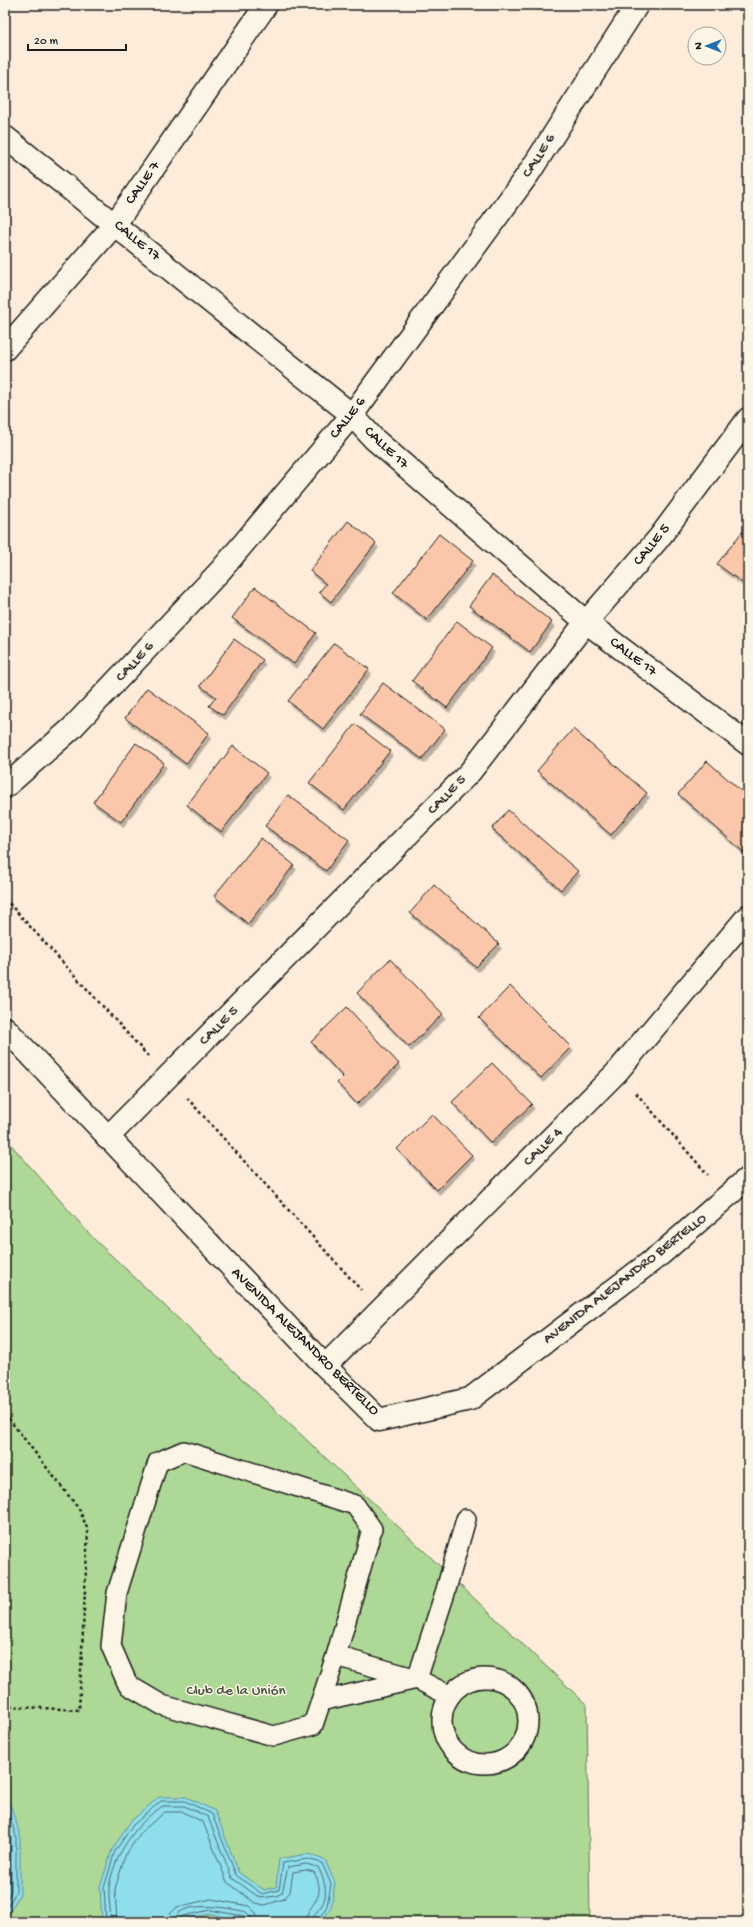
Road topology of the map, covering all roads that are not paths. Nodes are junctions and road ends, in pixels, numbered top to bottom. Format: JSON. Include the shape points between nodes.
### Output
{"nodes":[{"id":1,"x":266,"y":5,"type":"edge"},
{"id":2,"x":637,"y":5,"type":"edge"},
{"id":3,"x":5,"y":136,"type":"edge"},
{"id":4,"x":115,"y":224,"type":"junction"},
{"id":5,"x":5,"y":349,"type":"edge"},
{"id":6,"x":352,"y":415,"type":"junction"},
{"id":7,"x":748,"y":419,"type":"edge"},
{"id":8,"x":586,"y":622,"type":"junction"},
{"id":9,"x":748,"y":744,"type":"edge"},
{"id":10,"x":5,"y":787,"type":"edge"},
{"id":11,"x":748,"y":916,"type":"edge"},
{"id":12,"x":5,"y":1028,"type":"edge"},
{"id":13,"x":107,"y":1138,"type":"junction"},
{"id":14,"x":748,"y":1178,"type":"edge"},
{"id":15,"x":325,"y":1366,"type":"junction"},
{"id":16,"x":466,"y":1520,"type":"dead end"},
{"id":17,"x":336,"y":1656,"type":"junction"},
{"id":18,"x":417,"y":1679,"type":"junction"},
{"id":19,"x":450,"y":1696,"type":"junction"},
{"id":20,"x":322,"y":1700,"type":"junction"}],
"edges":[{"from":1,"to":4,"type":"street","name":"CALLE 7"},
{"from":2,"to":6,"type":"street","name":"CALLE 6","via":[[529,173]]},
{"from":3,"to":4,"type":"street","name":"CALLE 17"},
{"from":4,"to":5,"type":"street","name":"CALLE 7"},
{"from":4,"to":6,"type":"street","name":"CALLE 17"},
{"from":6,"to":8,"type":"street","name":"CALLE 17","via":[[374,439]]},
{"from":6,"to":10,"type":"street","name":"CALLE 6","via":[[216,576],[71,729]]},
{"from":7,"to":8,"type":"street","name":"CALLE 5","via":[[659,538]]},
{"from":8,"to":9,"type":"street","name":"CALLE 17"},
{"from":8,"to":13,"type":"street","name":"CALLE 5","via":[[470,772]]},
{"from":11,"to":15,"type":"street","name":"CALLE 4","via":[[617,1072]]},
{"from":12,"to":13,"type":"street","name":"AVENIDA ALEJANDRO BERTELLO"},
{"from":13,"to":15,"type":"street","name":"AVENIDA ALEJANDRO BERTELLO"},
{"from":14,"to":15,"type":"street","name":"AVENIDA ALEJANDRO BERTELLO","via":[[661,1254],[470,1399],[379,1420]]},
{"from":16,"to":18,"type":"lane"},
{"from":17,"to":18,"type":"lane"},
{"from":17,"to":20,"type":"lane"},
{"from":17,"to":20,"type":"lane","via":[[372,1528],[355,1505],[184,1451],[158,1462],[117,1593],[111,1646],[128,1685],[162,1705],[274,1736],[313,1724]]},
{"from":18,"to":19,"type":"lane"},
{"from":18,"to":20,"type":"lane"},
{"from":19,"to":19,"type":"lane","via":[[444,1708],[442,1722],[445,1737],[453,1750],[465,1759],[493,1763],[507,1758],[518,1747],[525,1736],[526,1708],[511,1686],[499,1680],[472,1680],[460,1686]]}]}
